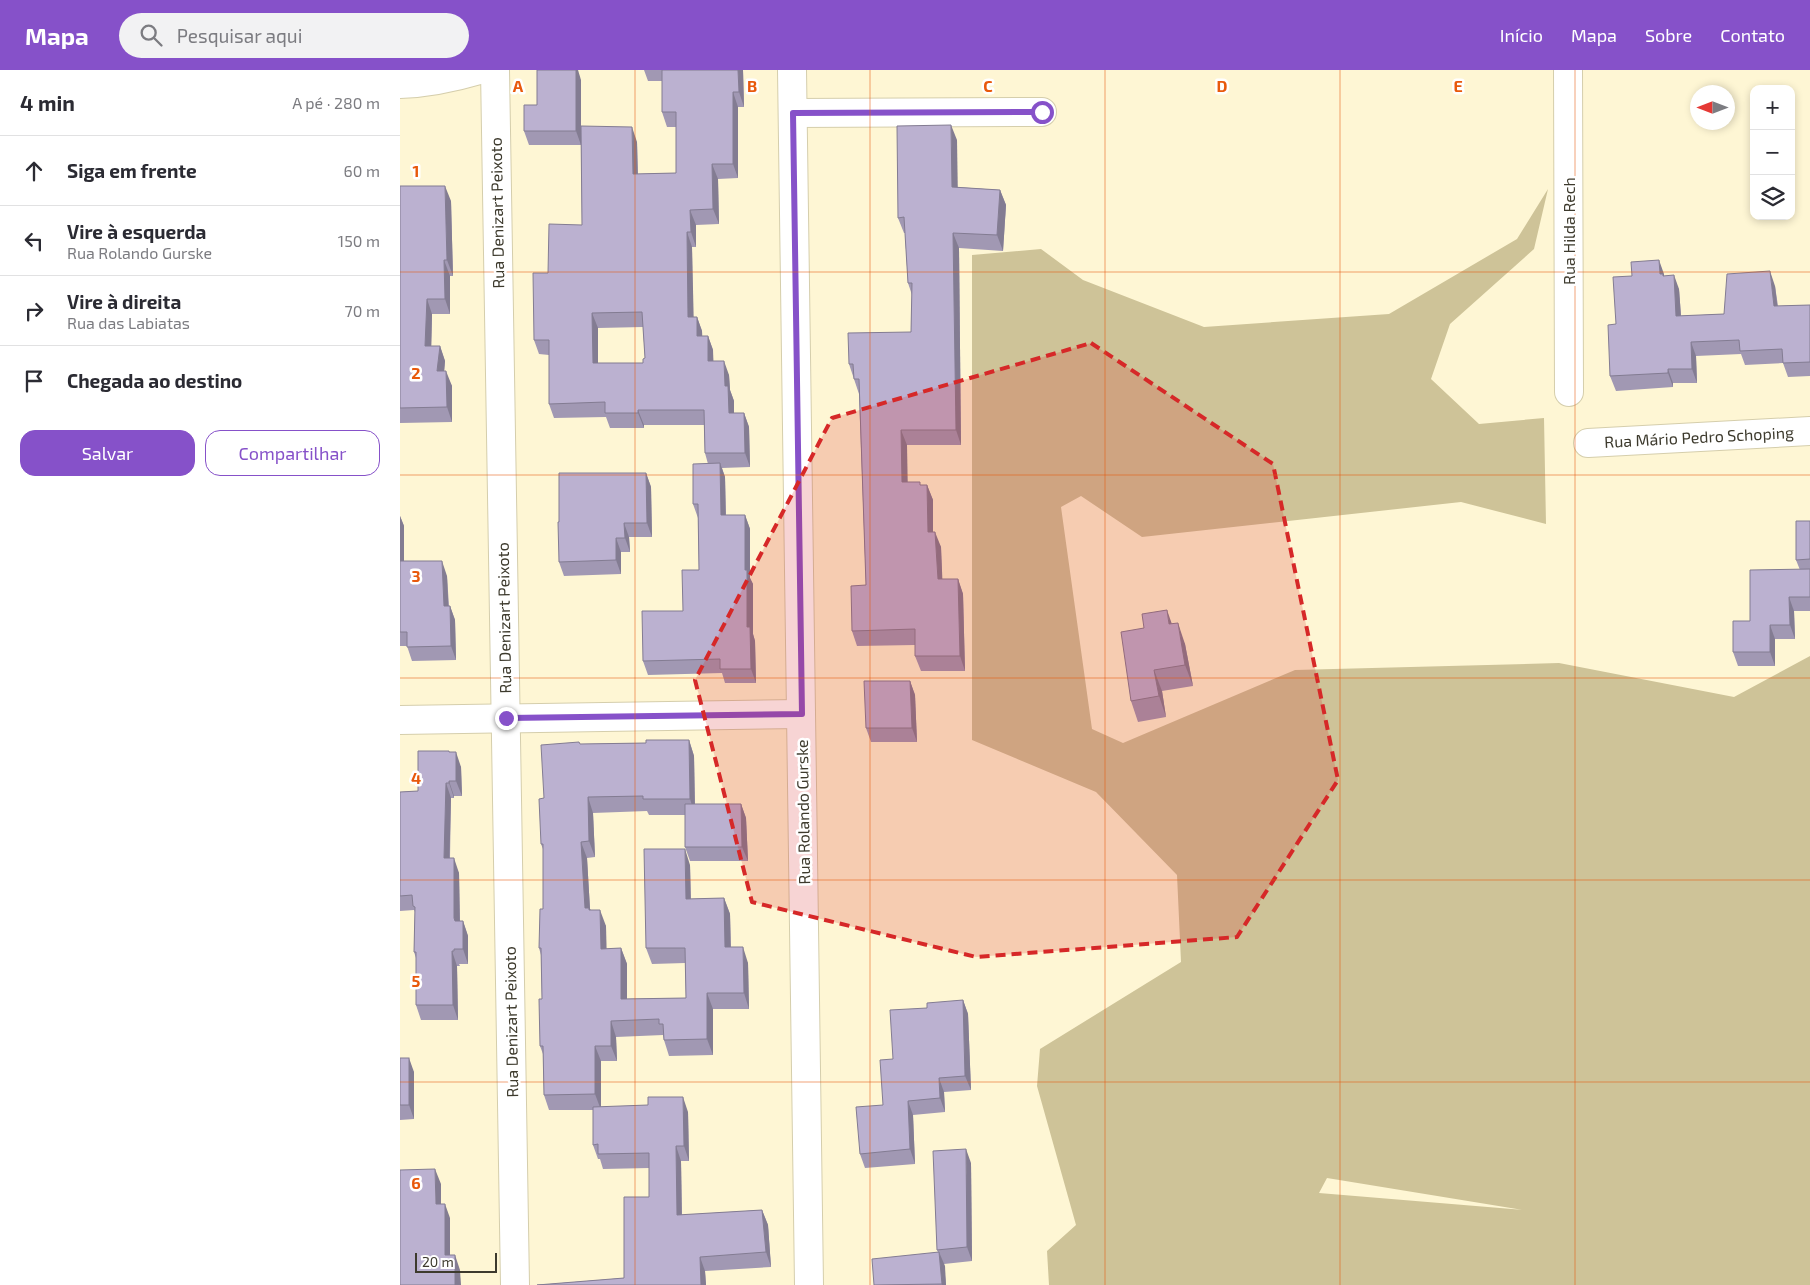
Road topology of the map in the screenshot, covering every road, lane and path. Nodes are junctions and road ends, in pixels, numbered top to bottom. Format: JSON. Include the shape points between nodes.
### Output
{"nodes":[{"id":1,"x":479,"y":70,"type":"edge"},
{"id":2,"x":495,"y":70,"type":"edge"},
{"id":3,"x":792,"y":70,"type":"edge"},
{"id":4,"x":1568,"y":70,"type":"edge"},
{"id":5,"x":400,"y":84,"type":"edge"},
{"id":6,"x":1042,"y":112,"type":"dead end"},
{"id":7,"x":793,"y":113,"type":"junction"},
{"id":8,"x":1569,"y":392,"type":"dead end"},
{"id":9,"x":1810,"y":431,"type":"edge"},
{"id":10,"x":1588,"y":443,"type":"dead end"},
{"id":11,"x":802,"y":714,"type":"junction"},
{"id":12,"x":506,"y":718,"type":"junction"},
{"id":13,"x":400,"y":720,"type":"edge"},
{"id":14,"x":515,"y":1285,"type":"edge"},
{"id":15,"x":809,"y":1285,"type":"edge"}],
"edges":[{"from":1,"to":5,"type":"street","via":[[443,80]]},
{"from":2,"to":12,"type":"street","name":"Rua Denizart Peixoto"},
{"from":3,"to":7,"type":"street","name":"Rua Rolando Gurske"},
{"from":4,"to":8,"type":"street","name":"Rua Hilda Rech"},
{"from":6,"to":7,"type":"street"},
{"from":7,"to":11,"type":"street","name":"Rua Rolando Gurske"},
{"from":9,"to":10,"type":"street","name":"Rua Mário Pedro Schoping"},
{"from":11,"to":12,"type":"street"},
{"from":11,"to":15,"type":"street","name":"Rua Rolando Gurske"},
{"from":12,"to":13,"type":"street"},
{"from":12,"to":14,"type":"street","name":"Rua Denizart Peixoto"}]}
